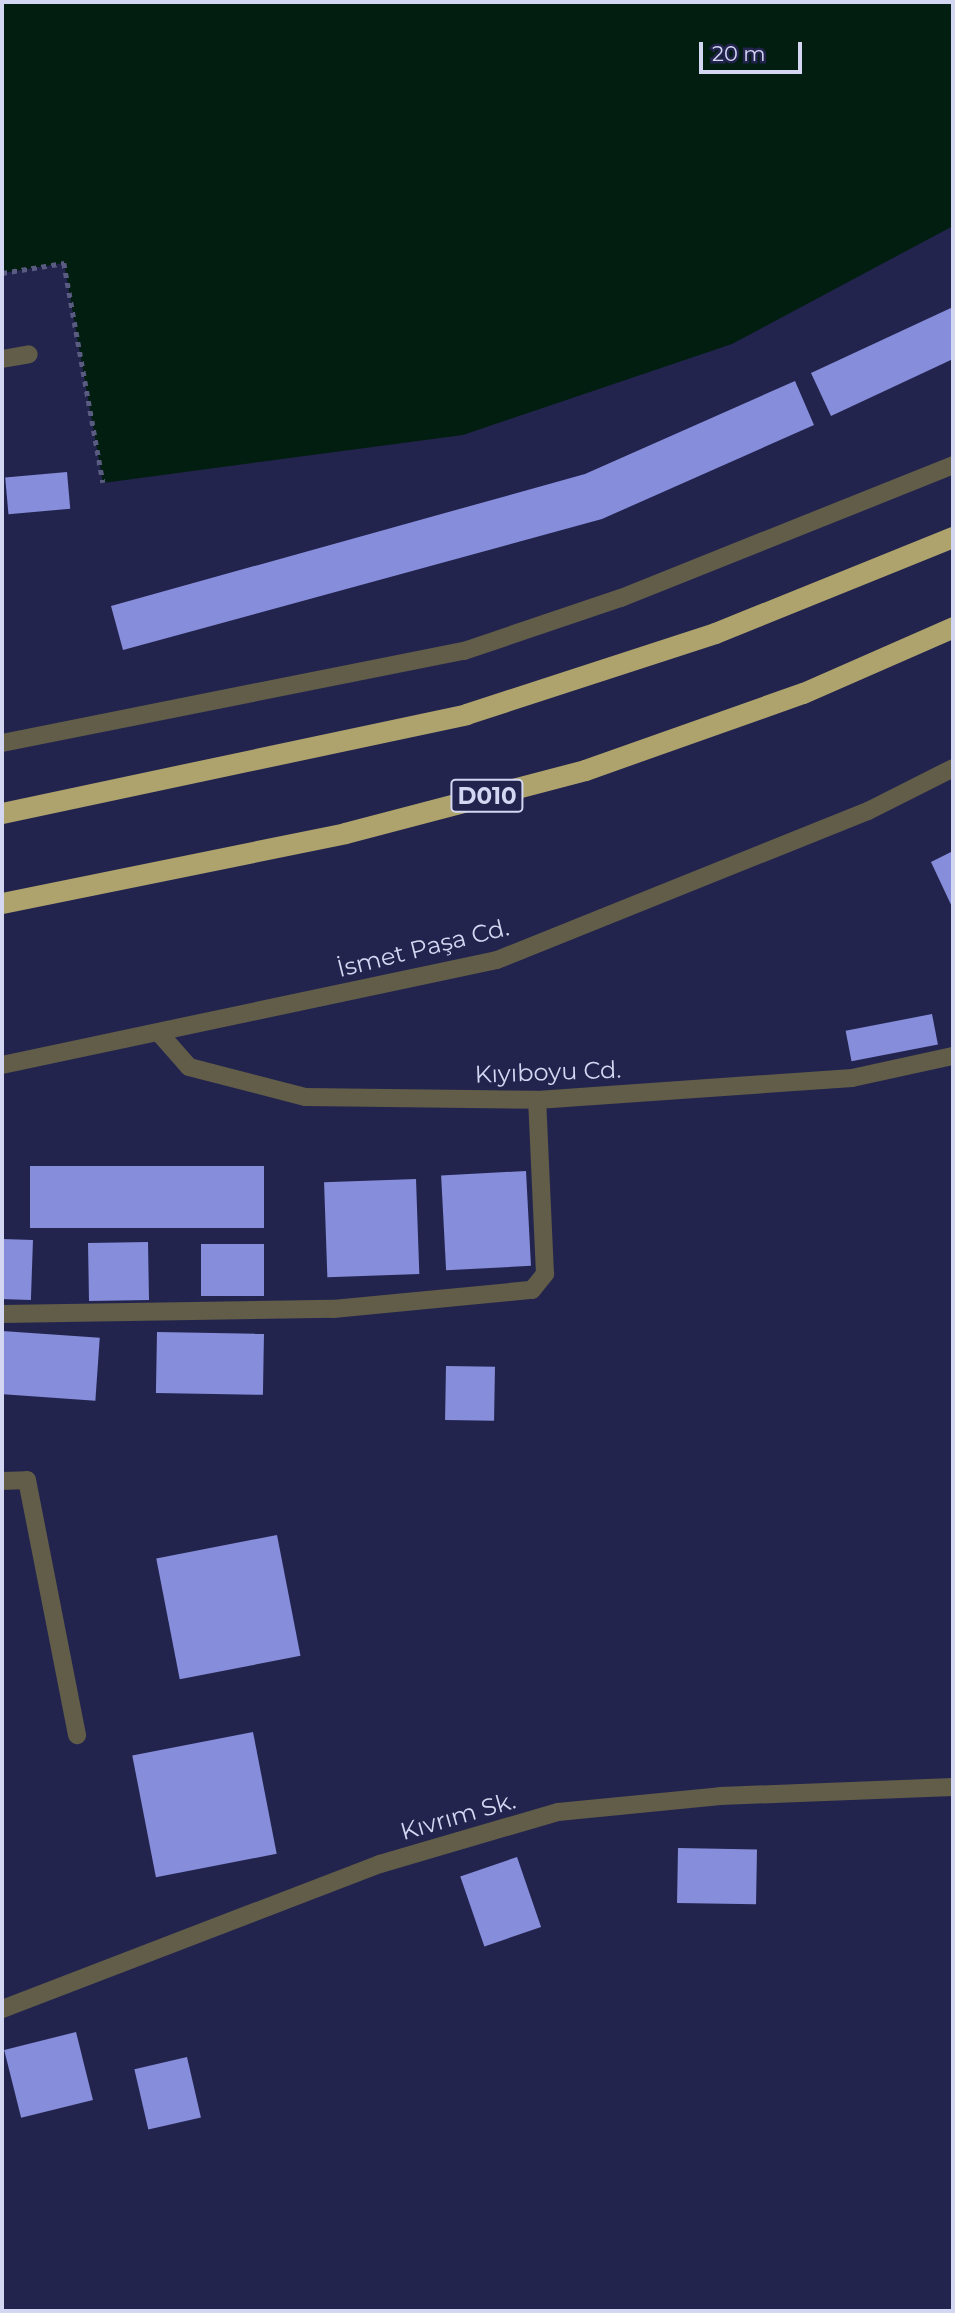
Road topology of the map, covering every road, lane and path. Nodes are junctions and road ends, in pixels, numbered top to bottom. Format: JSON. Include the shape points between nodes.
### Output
{"nodes":[{"id":1,"x":2,"y":273,"type":"edge"},
{"id":2,"x":29,"y":354,"type":"dead end"},
{"id":3,"x":2,"y":359,"type":"edge"},
{"id":4,"x":953,"y":465,"type":"edge"},
{"id":5,"x":103,"y":483,"type":"dead end"},
{"id":6,"x":953,"y":537,"type":"edge"},
{"id":7,"x":953,"y":628,"type":"edge"},
{"id":8,"x":2,"y":743,"type":"edge"},
{"id":9,"x":953,"y":768,"type":"edge"},
{"id":10,"x":2,"y":813,"type":"edge"},
{"id":11,"x":2,"y":903,"type":"edge"},
{"id":12,"x":159,"y":1034,"type":"junction"},
{"id":13,"x":953,"y":1056,"type":"edge"},
{"id":14,"x":2,"y":1065,"type":"edge"},
{"id":15,"x":537,"y":1100,"type":"junction"},
{"id":16,"x":2,"y":1314,"type":"edge"},
{"id":17,"x":2,"y":1481,"type":"edge"},
{"id":18,"x":78,"y":1735,"type":"dead end"},
{"id":19,"x":953,"y":1787,"type":"edge"},
{"id":20,"x":2,"y":2009,"type":"edge"}],
"edges":[{"from":1,"to":5,"type":"path","via":[[64,263]]},
{"from":2,"to":3,"type":"street"},
{"from":4,"to":8,"type":"street","via":[[647,588],[464,651]]},
{"from":6,"to":10,"type":"highway","via":[[715,633],[466,714]]},
{"from":7,"to":11,"type":"highway","number":"D010","via":[[803,693],[585,770],[345,833]]},
{"from":9,"to":12,"type":"street","name":"İsmet Paşa Cd.","via":[[868,811],[497,960]]},
{"from":12,"to":14,"type":"street","name":"İsmet Paşa Cd."},
{"from":12,"to":15,"type":"street","name":"Kıyıboyu Cd.","via":[[189,1067],[305,1097]]},
{"from":13,"to":15,"type":"street","name":"Kıyıboyu Cd.","via":[[852,1077]]},
{"from":15,"to":16,"type":"street","via":[[545,1274],[532,1290],[333,1310]]},
{"from":17,"to":18,"type":"street","via":[[27,1480]]},
{"from":19,"to":20,"type":"street","name":"Kıvrım Sk.","via":[[720,1796],[558,1812],[380,1864]]}]}
